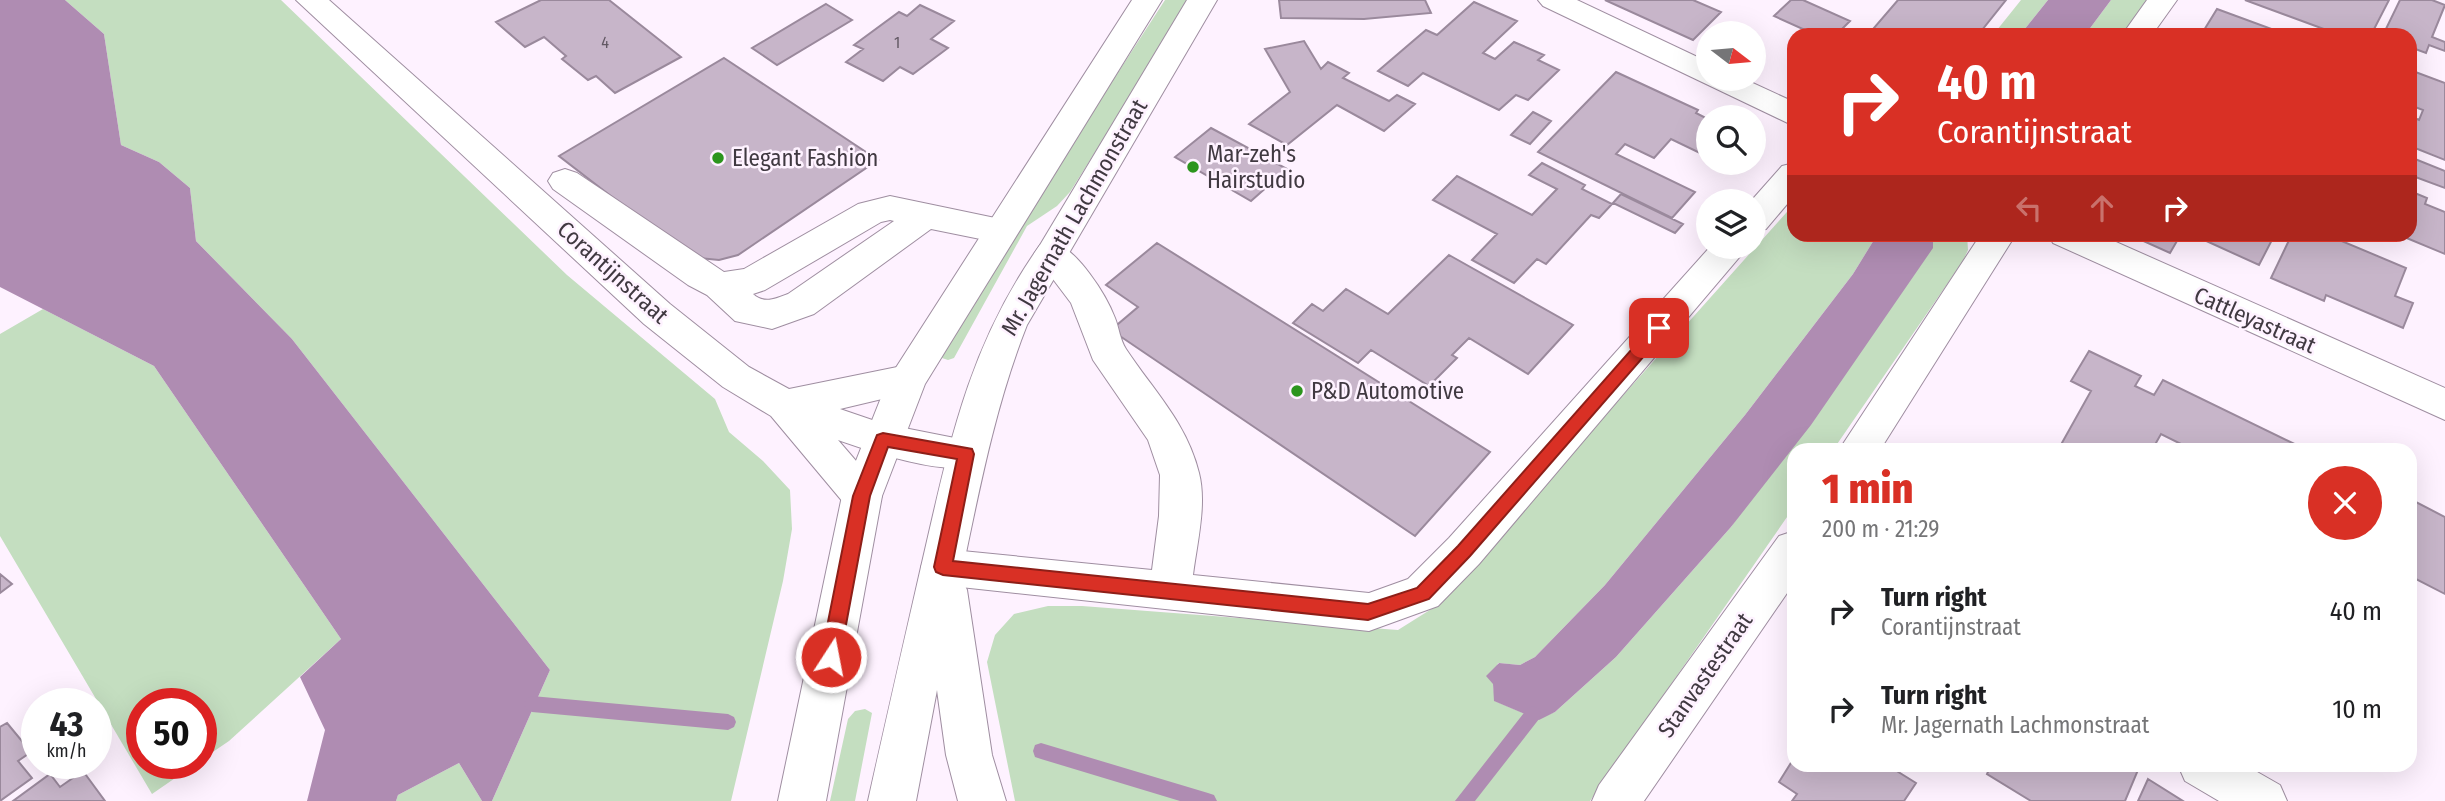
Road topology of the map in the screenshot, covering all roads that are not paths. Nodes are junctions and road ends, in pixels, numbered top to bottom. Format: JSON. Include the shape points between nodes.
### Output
{"nodes":[{"id":1,"x":311,"y":0,"type":"edge"},
{"id":2,"x":1147,"y":0,"type":"edge"},
{"id":3,"x":1202,"y":0,"type":"edge"},
{"id":4,"x":1553,"y":0,"type":"edge"},
{"id":5,"x":2162,"y":0,"type":"edge"},
{"id":6,"x":2142,"y":28,"type":"edge"},
{"id":7,"x":1696,"y":68,"type":"edge"},
{"id":8,"x":1743,"y":91,"type":"edge"},
{"id":9,"x":1787,"y":112,"type":"edge"},
{"id":10,"x":565,"y":181,"type":"dead end"},
{"id":11,"x":1787,"y":182,"type":"edge"},
{"id":12,"x":1766,"y":206,"type":"edge"},
{"id":13,"x":1000,"y":231,"type":"junction"},
{"id":14,"x":1993,"y":242,"type":"edge"},
{"id":15,"x":2083,"y":242,"type":"edge"},
{"id":16,"x":1052,"y":254,"type":"junction"},
{"id":17,"x":1720,"y":259,"type":"edge"},
{"id":18,"x":907,"y":380,"type":"junction"},
{"id":19,"x":785,"y":405,"type":"junction"},
{"id":20,"x":2445,"y":405,"type":"edge"},
{"id":21,"x":883,"y":440,"type":"junction"},
{"id":22,"x":1864,"y":443,"type":"edge"},
{"id":23,"x":966,"y":454,"type":"junction"},
{"id":24,"x":862,"y":496,"type":"junction"},
{"id":25,"x":1787,"y":559,"type":"edge"},
{"id":26,"x":943,"y":567,"type":"junction"},
{"id":27,"x":1170,"y":592,"type":"junction"},
{"id":28,"x":2213,"y":772,"type":"edge"},
{"id":29,"x":806,"y":782,"type":"edge"},
{"id":30,"x":892,"y":801,"type":"edge"},
{"id":31,"x":982,"y":801,"type":"edge"},
{"id":32,"x":1616,"y":801,"type":"edge"},
{"id":33,"x":2263,"y":801,"type":"edge"}],
"edges":[{"from":1,"to":19,"type":"street","name":"Corantijnstraat","via":[[657,314],[736,377]]},
{"from":2,"to":13,"type":"street"},
{"from":3,"to":16,"type":"street","name":"Mr. Jagernath Lachmonstraat"},
{"from":4,"to":7,"type":"street"},
{"from":5,"to":6,"type":"street"},
{"from":8,"to":9,"type":"street"},
{"from":10,"to":13,"type":"street","via":[[720,286],[748,311],[772,315],[801,304],[925,216]]},
{"from":11,"to":12,"type":"street"},
{"from":13,"to":18,"type":"street"},
{"from":14,"to":22,"type":"street"},
{"from":15,"to":20,"type":"street","name":"Cattleyastraat"},
{"from":16,"to":23,"type":"street","name":"Mr. Jagernath Lachmonstraat","via":[[1037,273],[997,353]]},
{"from":16,"to":27,"type":"street","via":[[1086,296],[1106,350],[1166,434],[1180,475]]},
{"from":17,"to":27,"type":"street","via":[[1423,593],[1368,612]]},
{"from":18,"to":19,"type":"street"},
{"from":18,"to":21,"type":"street"},
{"from":19,"to":21,"type":"street","name":"Corantijnstraat"},
{"from":19,"to":24,"type":"street"},
{"from":21,"to":23,"type":"street","name":"Corantijnstraat"},
{"from":21,"to":24,"type":"street"},
{"from":23,"to":26,"type":"street","name":"Mr. Jagernath Lachmonstraat"},
{"from":24,"to":29,"type":"street"},
{"from":25,"to":32,"type":"street","name":"Stanvastestraat"},
{"from":26,"to":27,"type":"street"},
{"from":26,"to":30,"type":"street","name":"Mr. Jagernath Lachmonstraat"},
{"from":26,"to":31,"type":"street","via":[[969,755]]},
{"from":28,"to":33,"type":"street"}]}
